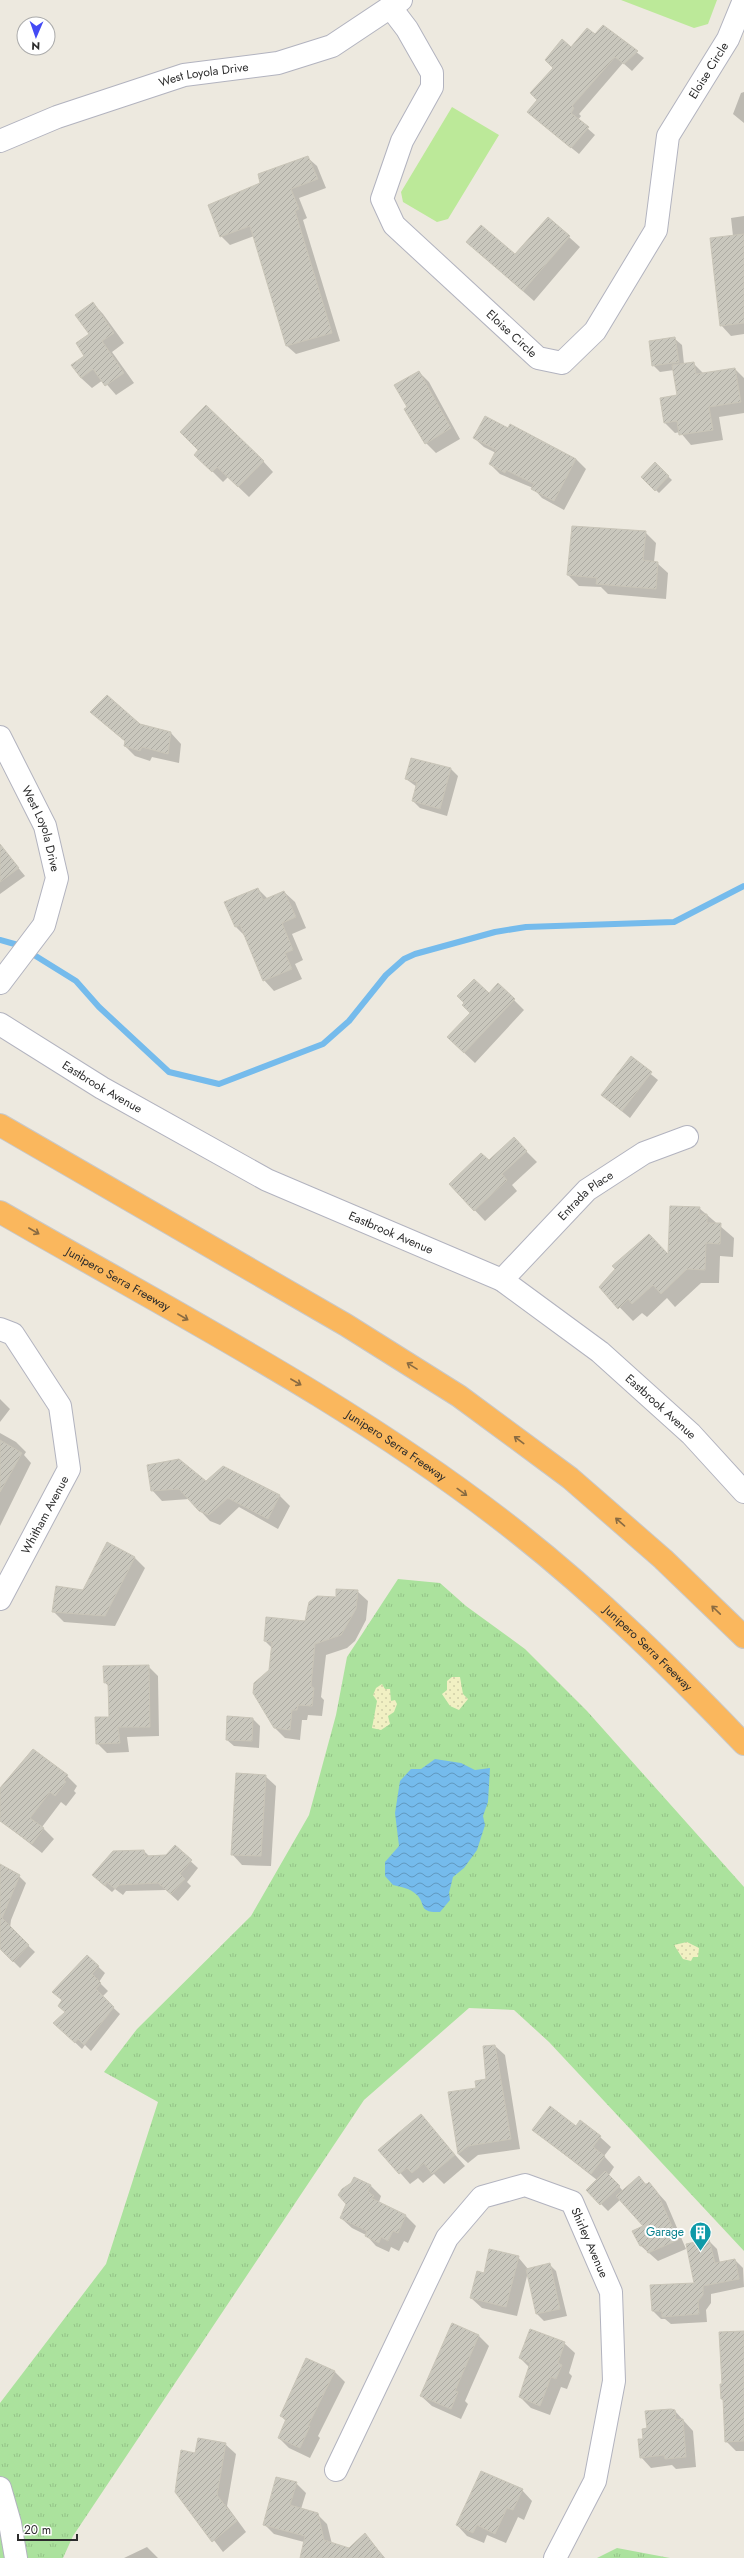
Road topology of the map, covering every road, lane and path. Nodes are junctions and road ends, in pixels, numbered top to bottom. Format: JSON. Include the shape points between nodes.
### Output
{"nodes":[{"id":1,"x":744,"y":0,"type":"edge"},
{"id":2,"x":396,"y":4,"type":"edge"},
{"id":3,"x":0,"y":141,"type":"edge"},
{"id":4,"x":0,"y":737,"type":"edge"},
{"id":5,"x":0,"y":983,"type":"edge"},
{"id":6,"x":0,"y":1024,"type":"edge"},
{"id":7,"x":0,"y":1125,"type":"edge"},
{"id":8,"x":687,"y":1137,"type":"dead end"},
{"id":9,"x":0,"y":1212,"type":"edge"},
{"id":10,"x":502,"y":1280,"type":"junction"},
{"id":11,"x":0,"y":1329,"type":"edge"},
{"id":12,"x":744,"y":1492,"type":"edge"},
{"id":13,"x":0,"y":1600,"type":"edge"},
{"id":14,"x":744,"y":1637,"type":"edge"},
{"id":15,"x":744,"y":1744,"type":"edge"},
{"id":16,"x":336,"y":2470,"type":"dead end"},
{"id":17,"x":0,"y":2488,"type":"edge"},
{"id":18,"x":16,"y":2558,"type":"edge"},
{"id":19,"x":555,"y":2558,"type":"edge"}],
"edges":[{"from":1,"to":2,"type":"street","name":"Eloise Circle","via":[[728,39],[668,136],[656,230],[595,331],[562,363],[538,358],[394,225],[382,199],[402,141],[432,87],[432,73]]},
{"from":2,"to":3,"type":"street","name":"West Loyola Drive","via":[[332,46],[278,63],[184,74],[57,117]]},
{"from":4,"to":5,"type":"street","name":"West Loyola Drive","via":[[45,826],[57,878],[44,925]]},
{"from":6,"to":10,"type":"street","name":"Eastbrook Avenue","via":[[102,1088],[267,1180]]},
{"from":14,"to":7,"type":"highway","one_way":true,"via":[[663,1559],[570,1478],[459,1396],[346,1325]]},
{"from":8,"to":10,"type":"street","name":"Entrada Place","via":[[644,1153],[587,1190]]},
{"from":9,"to":15,"type":"highway","name":"Junipero Serra Freeway","one_way":true,"via":[[312,1392],[417,1459],[518,1533],[609,1611]]},
{"from":10,"to":12,"type":"street","name":"Eastbrook Avenue","via":[[600,1352],[691,1434]]},
{"from":11,"to":13,"type":"street","name":"Whitham Avenue","via":[[13,1334],[60,1406],[69,1469]]},
{"from":16,"to":19,"type":"street","name":"Shirley Avenue","via":[[447,2238],[482,2197],[525,2185],[572,2202],[611,2292],[614,2381],[595,2482]]},
{"from":17,"to":18,"type":"street"}]}
